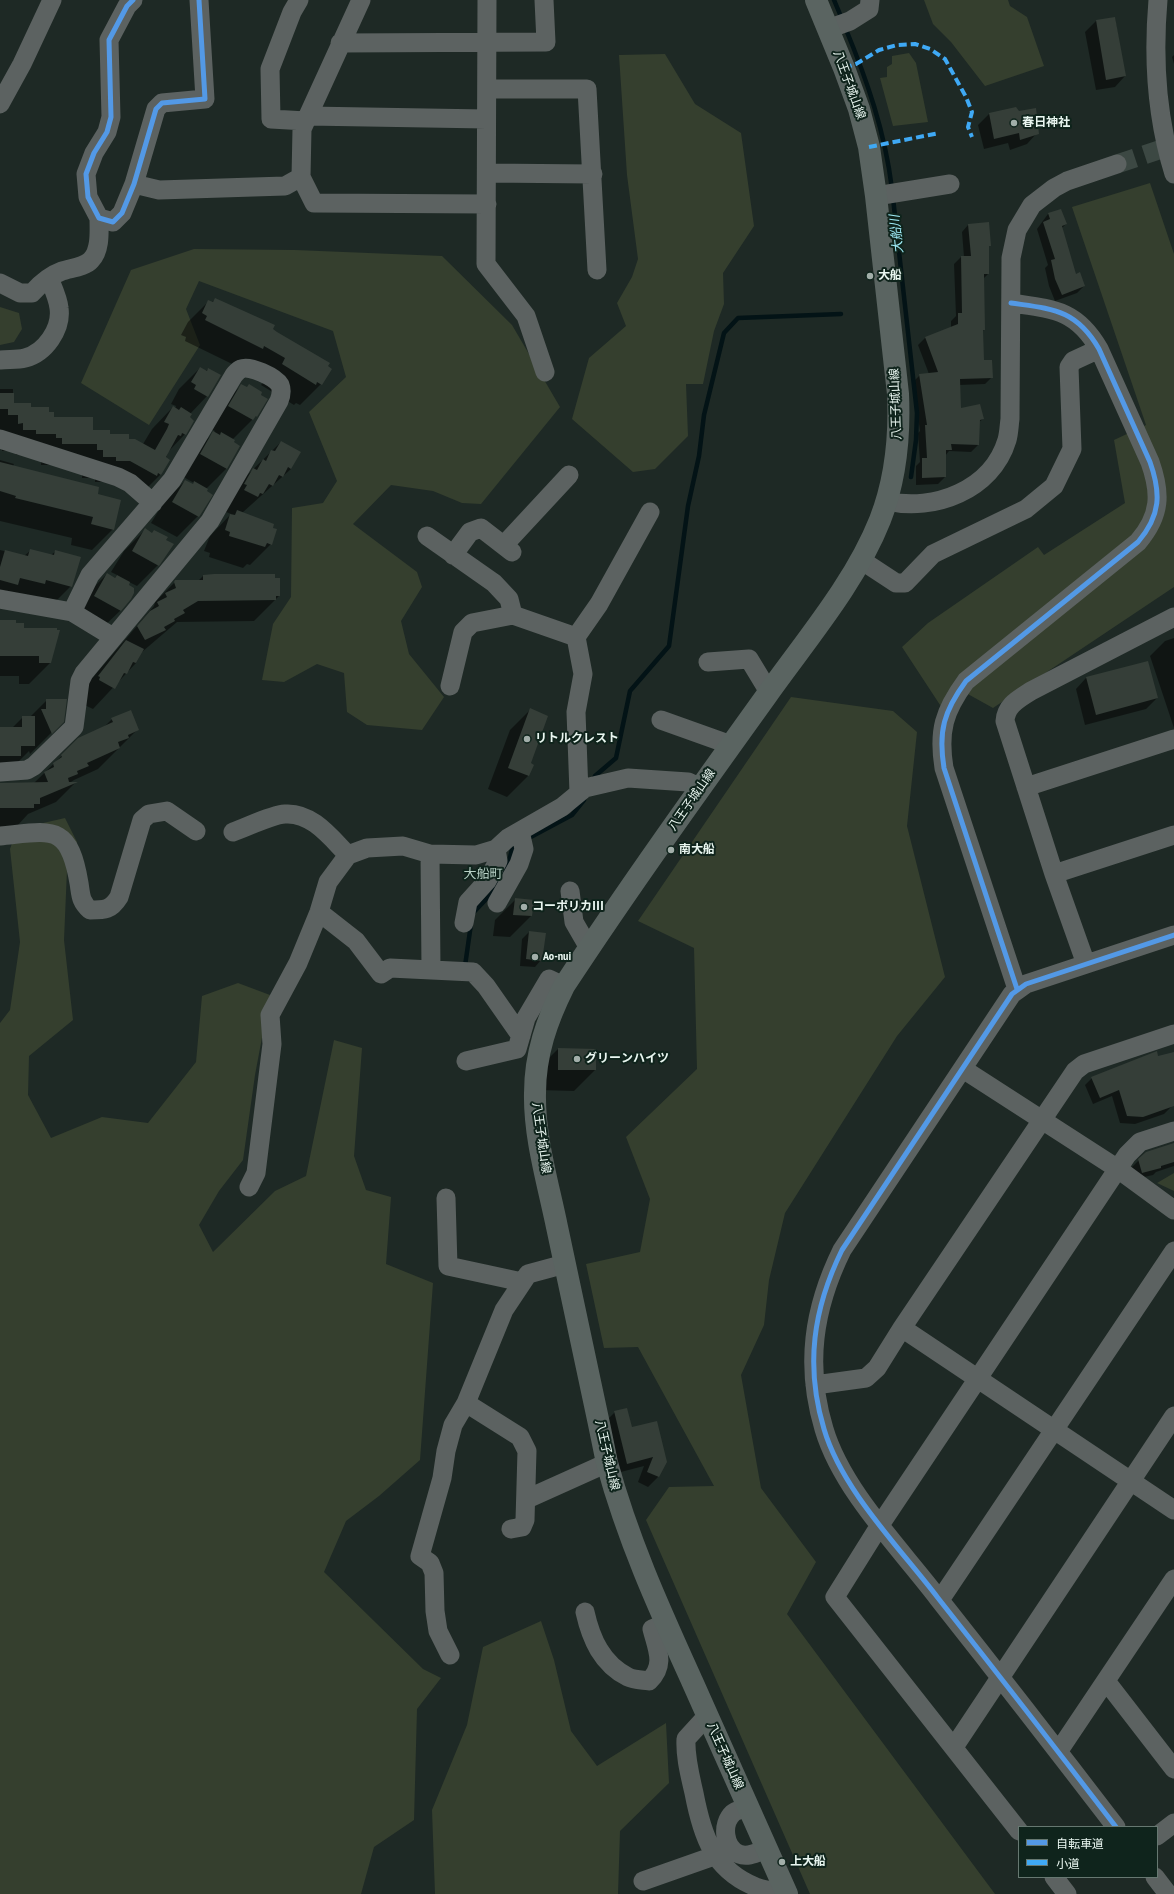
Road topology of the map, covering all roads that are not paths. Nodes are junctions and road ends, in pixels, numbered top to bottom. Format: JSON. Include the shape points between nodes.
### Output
{"nodes":[{"id":1,"x":52,"y":0,"type":"edge"},
{"id":2,"x":132,"y":0,"type":"edge"},
{"id":3,"x":199,"y":0,"type":"edge"},
{"id":4,"x":299,"y":0,"type":"edge"},
{"id":5,"x":362,"y":0,"type":"edge"},
{"id":6,"x":487,"y":0,"type":"edge"},
{"id":7,"x":544,"y":0,"type":"edge"},
{"id":8,"x":816,"y":0,"type":"edge"},
{"id":9,"x":870,"y":0,"type":"edge"},
{"id":10,"x":1158,"y":0,"type":"edge"},
{"id":11,"x":839,"y":25,"type":"junction"},
{"id":12,"x":488,"y":41,"type":"junction"},
{"id":13,"x":340,"y":43,"type":"junction"},
{"id":14,"x":488,"y":89,"type":"junction"},
{"id":15,"x":0,"y":104,"type":"edge"},
{"id":16,"x":307,"y":118,"type":"junction"},
{"id":17,"x":486,"y":119,"type":"junction"},
{"id":18,"x":1169,"y":130,"type":"edge"},
{"id":19,"x":1117,"y":164,"type":"tunnel mouth"},
{"id":20,"x":1173,"y":164,"type":"edge"},
{"id":21,"x":487,"y":173,"type":"junction"},
{"id":22,"x":593,"y":174,"type":"junction"},
{"id":23,"x":301,"y":177,"type":"junction"},
{"id":24,"x":134,"y":184,"type":"junction"},
{"id":25,"x":950,"y":184,"type":"dead end"},
{"id":26,"x":888,"y":195,"type":"junction"},
{"id":27,"x":487,"y":204,"type":"junction"},
{"id":28,"x":99,"y":218,"type":"junction"},
{"id":29,"x":597,"y":270,"type":"dead end"},
{"id":30,"x":49,"y":278,"type":"junction"},
{"id":31,"x":0,"y":283,"type":"edge"},
{"id":32,"x":1011,"y":303,"type":"junction"},
{"id":33,"x":1099,"y":349,"type":"junction"},
{"id":34,"x":0,"y":360,"type":"edge"},
{"id":35,"x":545,"y":372,"type":"dead end"},
{"id":36,"x":0,"y":439,"type":"edge"},
{"id":37,"x":569,"y":475,"type":"dead end"},
{"id":38,"x":887,"y":501,"type":"junction"},
{"id":39,"x":153,"y":503,"type":"junction"},
{"id":40,"x":650,"y":512,"type":"dead end"},
{"id":41,"x":427,"y":536,"type":"dead end"},
{"id":42,"x":453,"y":555,"type":"junction"},
{"id":43,"x":861,"y":560,"type":"junction"},
{"id":44,"x":0,"y":599,"type":"edge"},
{"id":45,"x":72,"y":612,"type":"junction"},
{"id":46,"x":513,"y":615,"type":"junction"},
{"id":47,"x":1174,"y":617,"type":"edge"},
{"id":48,"x":114,"y":637,"type":"junction"},
{"id":49,"x":576,"y":637,"type":"junction"},
{"id":50,"x":708,"y":662,"type":"dead end"},
{"id":51,"x":450,"y":686,"type":"dead end"},
{"id":52,"x":769,"y":692,"type":"junction"},
{"id":53,"x":661,"y":720,"type":"dead end"},
{"id":54,"x":1174,"y":739,"type":"edge"},
{"id":55,"x":731,"y":745,"type":"junction"},
{"id":56,"x":0,"y":772,"type":"edge"},
{"id":57,"x":1026,"y":787,"type":"junction"},
{"id":58,"x":588,"y":788,"type":"junction"},
{"id":59,"x":701,"y":788,"type":"junction"},
{"id":60,"x":196,"y":831,"type":"dead end"},
{"id":61,"x":520,"y":831,"type":"junction"},
{"id":62,"x":233,"y":832,"type":"dead end"},
{"id":63,"x":1174,"y":835,"type":"edge"},
{"id":64,"x":0,"y":836,"type":"edge"},
{"id":65,"x":496,"y":848,"type":"junction"},
{"id":66,"x":430,"y":854,"type":"junction"},
{"id":67,"x":348,"y":855,"type":"junction"},
{"id":68,"x":1054,"y":874,"type":"junction"},
{"id":69,"x":570,"y":891,"type":"dead end"},
{"id":70,"x":497,"y":903,"type":"dead end"},
{"id":71,"x":319,"y":912,"type":"junction"},
{"id":72,"x":464,"y":923,"type":"dead end"},
{"id":73,"x":1174,"y":935,"type":"edge"},
{"id":74,"x":589,"y":948,"type":"junction"},
{"id":75,"x":1086,"y":964,"type":"junction"},
{"id":76,"x":431,"y":970,"type":"junction"},
{"id":77,"x":564,"y":986,"type":"junction"},
{"id":78,"x":1017,"y":989,"type":"junction"},
{"id":79,"x":1174,"y":1034,"type":"edge"},
{"id":80,"x":521,"y":1036,"type":"junction"},
{"id":81,"x":466,"y":1061,"type":"dead end"},
{"id":82,"x":963,"y":1069,"type":"junction"},
{"id":83,"x":1042,"y":1119,"type":"junction"},
{"id":84,"x":1174,"y":1131,"type":"edge"},
{"id":85,"x":1118,"y":1169,"type":"junction"},
{"id":86,"x":250,"y":1187,"type":"dead end"},
{"id":87,"x":446,"y":1198,"type":"dead end"},
{"id":88,"x":1174,"y":1210,"type":"edge"},
{"id":89,"x":1174,"y":1251,"type":"edge"},
{"id":90,"x":565,"y":1264,"type":"junction"},
{"id":91,"x":522,"y":1282,"type":"junction"},
{"id":92,"x":902,"y":1328,"type":"junction"},
{"id":93,"x":979,"y":1380,"type":"junction"},
{"id":94,"x":815,"y":1385,"type":"junction"},
{"id":95,"x":466,"y":1403,"type":"junction"},
{"id":96,"x":1174,"y":1416,"type":"edge"},
{"id":97,"x":1054,"y":1431,"type":"junction"},
{"id":98,"x":607,"y":1463,"type":"junction"},
{"id":99,"x":1130,"y":1480,"type":"junction"},
{"id":100,"x":527,"y":1499,"type":"junction"},
{"id":101,"x":1174,"y":1510,"type":"edge"},
{"id":102,"x":880,"y":1525,"type":"junction"},
{"id":103,"x":511,"y":1528,"type":"dead end"},
{"id":104,"x":1174,"y":1579,"type":"edge"},
{"id":105,"x":940,"y":1600,"type":"junction"},
{"id":106,"x":585,"y":1612,"type":"dead end"},
{"id":107,"x":666,"y":1623,"type":"junction"},
{"id":108,"x":450,"y":1656,"type":"dead end"},
{"id":109,"x":1000,"y":1677,"type":"junction"},
{"id":110,"x":1106,"y":1681,"type":"junction"},
{"id":111,"x":707,"y":1716,"type":"junction"},
{"id":112,"x":954,"y":1747,"type":"junction"},
{"id":113,"x":1058,"y":1752,"type":"junction"},
{"id":114,"x":1174,"y":1769,"type":"edge"},
{"id":115,"x":748,"y":1807,"type":"junction"},
{"id":116,"x":1174,"y":1823,"type":"edge"},
{"id":117,"x":1115,"y":1826,"type":"edge"},
{"id":118,"x":1018,"y":1831,"type":"edge"},
{"id":119,"x":1158,"y":1835,"type":"edge"},
{"id":120,"x":767,"y":1850,"type":"junction"},
{"id":121,"x":714,"y":1856,"type":"junction"},
{"id":122,"x":1055,"y":1878,"type":"edge"},
{"id":123,"x":1156,"y":1878,"type":"edge"},
{"id":124,"x":643,"y":1881,"type":"dead end"},
{"id":125,"x":786,"y":1893,"type":"edge"},
{"id":126,"x":1067,"y":1894,"type":"edge"},
{"id":127,"x":1168,"y":1894,"type":"edge"}],
"edges":[{"from":1,"to":15,"type":"street"},
{"from":2,"to":28,"type":"street","via":[[109,40],[111,117],[107,132],[94,153],[86,174],[88,197]]},
{"from":3,"to":24,"type":"street","via":[[205,99],[162,103],[156,109]]},
{"from":4,"to":16,"type":"street","via":[[270,69],[271,118]]},
{"from":5,"to":13,"type":"street"},
{"from":6,"to":12,"type":"street"},
{"from":7,"to":12,"type":"street","via":[[546,42]]},
{"from":8,"to":11,"type":"main road","name":"八王子城山線"},
{"from":9,"to":11,"type":"street","via":[[869,9]]},
{"from":10,"to":18,"type":"street","via":[[1156,52]]},
{"from":11,"to":26,"type":"main road","name":"八王子城山線","via":[[844,68]]},
{"from":12,"to":13,"type":"street"},
{"from":12,"to":14,"type":"street"},
{"from":13,"to":16,"type":"street"},
{"from":14,"to":17,"type":"street"},
{"from":14,"to":22,"type":"street","via":[[587,89]]},
{"from":16,"to":17,"type":"street"},
{"from":16,"to":23,"type":"street","via":[[302,129]]},
{"from":17,"to":21,"type":"street"},
{"from":18,"to":20,"type":"street"},
{"from":19,"to":32,"type":"street","via":[[1067,181],[1032,205],[1017,230],[1013,244]]},
{"from":21,"to":22,"type":"street"},
{"from":21,"to":27,"type":"street"},
{"from":22,"to":29,"type":"street"},
{"from":23,"to":24,"type":"street","via":[[285,186],[159,190]]},
{"from":23,"to":27,"type":"street","via":[[314,203]]},
{"from":24,"to":28,"type":"street","via":[[122,214],[113,222]]},
{"from":25,"to":26,"type":"street"},
{"from":26,"to":38,"type":"main road","name":"八王子城山線","via":[[900,425],[893,478]]},
{"from":27,"to":35,"type":"street","via":[[486,264],[526,316]]},
{"from":28,"to":30,"type":"street","via":[[96,252],[91,261]]},
{"from":30,"to":31,"type":"street","via":[[32,293],[20,294]]},
{"from":30,"to":34,"type":"street","via":[[60,310],[59,320],[50,339],[36,354]]},
{"from":32,"to":33,"type":"street","via":[[1065,313],[1091,335]]},
{"from":32,"to":38,"type":"street","via":[[1010,419],[1007,440],[998,458],[969,489],[954,496],[939,501],[913,504]]},
{"from":33,"to":43,"type":"street","via":[[1070,364],[1068,371],[1072,449],[1054,486],[1026,508],[933,554],[905,583],[896,583]]},
{"from":33,"to":78,"type":"street","via":[[1155,477],[1158,502],[1155,514],[1138,542],[966,681],[955,696],[944,721],[944,768]]},
{"from":36,"to":39,"type":"street","via":[[118,477],[130,483]]},
{"from":37,"to":42,"type":"street","via":[[508,549],[481,528],[470,532]]},
{"from":38,"to":43,"type":"main road","name":"八王子城山線"},
{"from":39,"to":45,"type":"street","via":[[90,575]]},
{"from":39,"to":48,"type":"street","via":[[172,480],[234,375],[241,368],[251,367],[280,385],[279,401],[210,521]]},
{"from":40,"to":49,"type":"street","via":[[599,604]]},
{"from":41,"to":42,"type":"street"},
{"from":42,"to":46,"type":"street","via":[[494,583],[509,599]]},
{"from":43,"to":52,"type":"main road","name":"八王子城山線"},
{"from":44,"to":45,"type":"street"},
{"from":45,"to":48,"type":"street"},
{"from":46,"to":49,"type":"street"},
{"from":46,"to":51,"type":"street","via":[[472,623],[463,632]]},
{"from":47,"to":57,"type":"street","via":[[1031,691],[1010,707],[1005,721]]},
{"from":48,"to":56,"type":"street","via":[[84,673],[80,682],[76,720],[70,732],[34,766],[27,770]]},
{"from":49,"to":58,"type":"street","via":[[583,674],[576,712]]},
{"from":50,"to":52,"type":"street","via":[[749,659]]},
{"from":52,"to":55,"type":"main road","name":"八王子城山線"},
{"from":53,"to":55,"type":"street"},
{"from":54,"to":57,"type":"street"},
{"from":55,"to":59,"type":"main road","name":"八王子城山線"},
{"from":57,"to":68,"type":"street"},
{"from":58,"to":59,"type":"street","via":[[628,778],[688,782]]},
{"from":58,"to":61,"type":"street","via":[[562,807]]},
{"from":59,"to":74,"type":"main road","name":"八王子城山線"},
{"from":60,"to":64,"type":"street","via":[[166,811],[149,814],[142,820],[119,897],[113,906],[102,910],[90,910],[82,903],[75,860],[69,846],[59,836],[37,832]]},
{"from":61,"to":65,"type":"street"},
{"from":61,"to":70,"type":"street","via":[[524,848],[519,864]]},
{"from":62,"to":67,"type":"street","via":[[286,814],[306,818],[324,831]]},
{"from":63,"to":68,"type":"street"},
{"from":65,"to":66,"type":"street","via":[[476,855]]},
{"from":65,"to":72,"type":"street","via":[[498,861],[487,880],[468,902]]},
{"from":66,"to":67,"type":"street","via":[[403,846],[367,848]]},
{"from":66,"to":76,"type":"street"},
{"from":67,"to":71,"type":"street","via":[[328,882]]},
{"from":68,"to":75,"type":"street"},
{"from":69,"to":74,"type":"street","via":[[574,922]]},
{"from":71,"to":76,"type":"street","via":[[356,941],[381,974],[390,968]]},
{"from":71,"to":86,"type":"street","via":[[298,962],[270,1015],[272,1044],[256,1173]]},
{"from":73,"to":75,"type":"street"},
{"from":74,"to":77,"type":"main road","name":"八王子城山線"},
{"from":75,"to":78,"type":"street"},
{"from":76,"to":80,"type":"street","via":[[473,972]]},
{"from":77,"to":80,"type":"street","via":[[549,979],[526,1018]]},
{"from":77,"to":90,"type":"main road","name":"八王子城山線","via":[[550,1013],[541,1041],[534,1094],[540,1145]]},
{"from":78,"to":82,"type":"street"},
{"from":79,"to":83,"type":"street","via":[[1084,1064],[1075,1071]]},
{"from":80,"to":81,"type":"street","via":[[517,1049]]},
{"from":82,"to":83,"type":"street"},
{"from":82,"to":94,"type":"street","via":[[852,1233],[831,1273],[817,1317]]},
{"from":83,"to":85,"type":"street"},
{"from":83,"to":92,"type":"street"},
{"from":84,"to":85,"type":"street","via":[[1140,1142]]},
{"from":85,"to":88,"type":"street"},
{"from":85,"to":93,"type":"street"},
{"from":87,"to":91,"type":"street","via":[[448,1266]]},
{"from":89,"to":97,"type":"street"},
{"from":90,"to":91,"type":"street","via":[[528,1274]]},
{"from":90,"to":98,"type":"main road","name":"八王子城山線"},
{"from":91,"to":95,"type":"street","via":[[504,1310]]},
{"from":92,"to":93,"type":"street"},
{"from":92,"to":94,"type":"street","via":[[877,1368],[866,1378]]},
{"from":93,"to":97,"type":"street"},
{"from":93,"to":102,"type":"street"},
{"from":94,"to":102,"type":"street","via":[[824,1430],[855,1490]]},
{"from":95,"to":100,"type":"street","via":[[520,1437],[527,1451]]},
{"from":95,"to":108,"type":"street","via":[[454,1425],[446,1451],[442,1478],[420,1556],[430,1562],[434,1573],[438,1631]]},
{"from":96,"to":99,"type":"street"},
{"from":97,"to":99,"type":"street"},
{"from":97,"to":105,"type":"street"},
{"from":98,"to":100,"type":"street"},
{"from":98,"to":107,"type":"main road","name":"八王子城山線","via":[[633,1547]]},
{"from":99,"to":101,"type":"street"},
{"from":99,"to":109,"type":"street"},
{"from":100,"to":103,"type":"street","via":[[522,1527]]},
{"from":102,"to":105,"type":"street"},
{"from":102,"to":112,"type":"street","via":[[834,1597]]},
{"from":104,"to":110,"type":"street"},
{"from":105,"to":109,"type":"street"},
{"from":106,"to":107,"type":"street","via":[[597,1649],[610,1664],[629,1678],[649,1681],[657,1674],[660,1664],[652,1629]]},
{"from":107,"to":111,"type":"main road","name":"八王子城山線"},
{"from":109,"to":112,"type":"street"},
{"from":109,"to":113,"type":"street"},
{"from":110,"to":113,"type":"street"},
{"from":110,"to":114,"type":"street"},
{"from":111,"to":115,"type":"main road","name":"八王子城山線"},
{"from":111,"to":121,"type":"street","via":[[686,1738],[686,1751],[696,1806]]},
{"from":112,"to":118,"type":"street"},
{"from":113,"to":117,"type":"street"},
{"from":115,"to":120,"type":"main road","name":"八王子城山線"},
{"from":115,"to":120,"type":"street","via":[[733,1813],[726,1825],[730,1847],[739,1854],[750,1855]]},
{"from":116,"to":119,"type":"street"},
{"from":120,"to":125,"type":"main road","name":"八王子城山線"},
{"from":121,"to":124,"type":"street"},
{"from":121,"to":125,"type":"street","via":[[734,1875],[757,1888]]},
{"from":122,"to":126,"type":"street"},
{"from":123,"to":127,"type":"street"}]}
